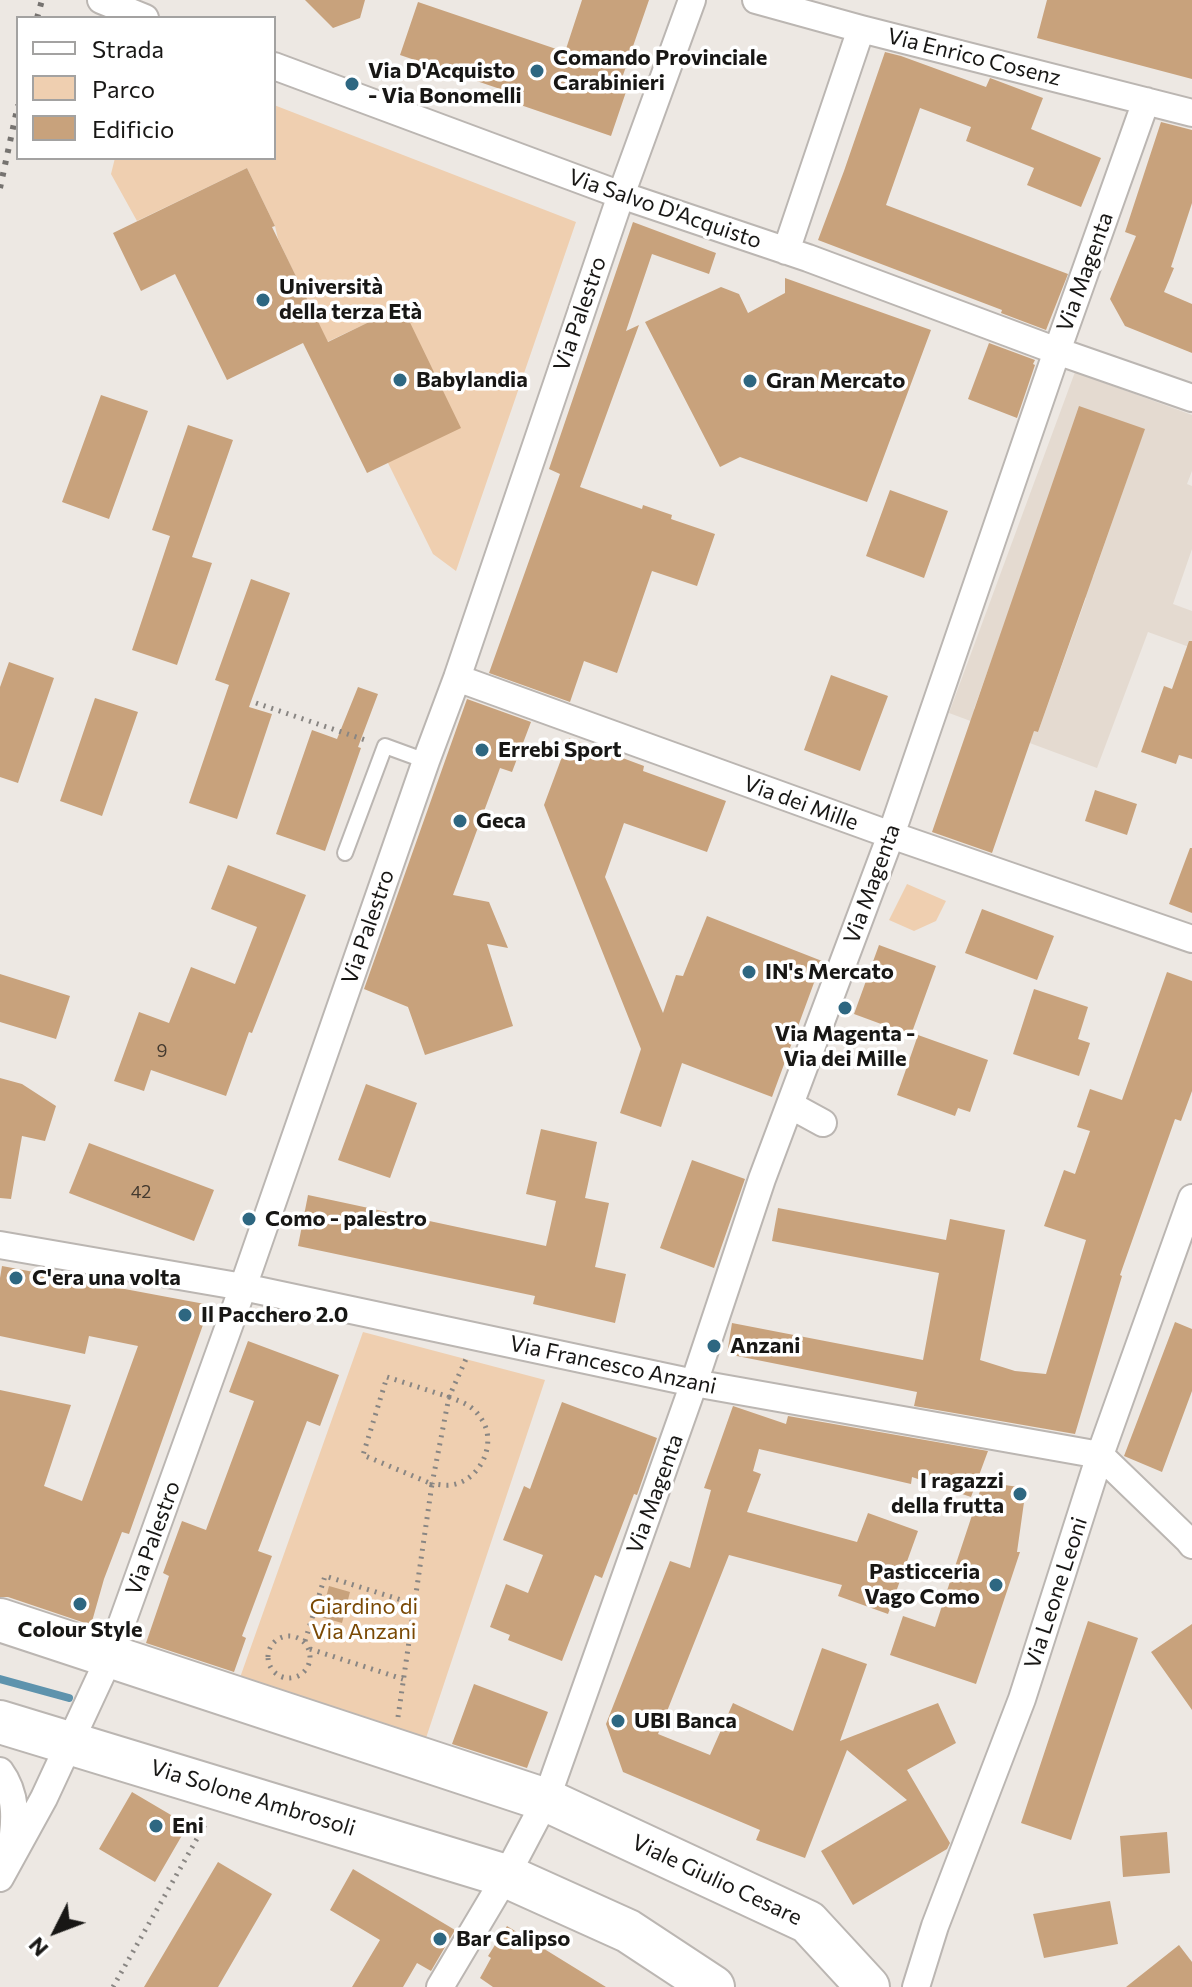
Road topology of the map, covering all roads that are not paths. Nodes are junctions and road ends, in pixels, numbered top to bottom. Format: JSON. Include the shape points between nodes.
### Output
{"nodes":[{"id":1,"x":101,"y":0,"type":"edge"},
{"id":2,"x":692,"y":0,"type":"edge"},
{"id":3,"x":756,"y":0,"type":"edge"},
{"id":4,"x":144,"y":11,"type":"edge"},
{"id":5,"x":861,"y":29,"type":"junction"},
{"id":6,"x":276,"y":67,"type":"edge"},
{"id":7,"x":1146,"y":101,"type":"junction"},
{"id":8,"x":1192,"y":113,"type":"edge"},
{"id":9,"x":621,"y":195,"type":"junction"},
{"id":10,"x":786,"y":251,"type":"junction"},
{"id":11,"x":1057,"y":351,"type":"junction"},
{"id":12,"x":1192,"y":398,"type":"edge"},
{"id":13,"x":457,"y":678,"type":"junction"},
{"id":14,"x":426,"y":761,"type":"junction"},
{"id":15,"x":891,"y":835,"type":"junction"},
{"id":16,"x":345,"y":853,"type":"dead end"},
{"id":17,"x":1192,"y":939,"type":"edge"},
{"id":18,"x":790,"y":1105,"type":"junction"},
{"id":19,"x":823,"y":1123,"type":"dead end"},
{"id":20,"x":1192,"y":1198,"type":"edge"},
{"id":21,"x":0,"y":1245,"type":"edge"},
{"id":22,"x":243,"y":1287,"type":"junction"},
{"id":23,"x":694,"y":1383,"type":"junction"},
{"id":24,"x":1100,"y":1455,"type":"junction"},
{"id":25,"x":1192,"y":1545,"type":"edge"},
{"id":26,"x":0,"y":1620,"type":"edge"},
{"id":27,"x":105,"y":1667,"type":"junction"},
{"id":28,"x":0,"y":1722,"type":"edge"},
{"id":29,"x":76,"y":1732,"type":"junction"},
{"id":30,"x":0,"y":1771,"type":"edge"},
{"id":31,"x":546,"y":1800,"type":"junction"},
{"id":32,"x":4,"y":1870,"type":"edge"},
{"id":33,"x":506,"y":1876,"type":"junction"},
{"id":34,"x":440,"y":1987,"type":"edge"},
{"id":35,"x":713,"y":1987,"type":"edge"},
{"id":36,"x":868,"y":1987,"type":"edge"},
{"id":37,"x":916,"y":1987,"type":"edge"}],
"edges":[{"from":1,"to":4,"type":"street"},
{"from":2,"to":9,"type":"street","name":"Via Palestro"},
{"from":3,"to":5,"type":"street","name":"Via Enrico Cosenz"},
{"from":5,"to":7,"type":"street","name":"Via Enrico Cosenz"},
{"from":5,"to":10,"type":"street"},
{"from":6,"to":9,"type":"street","name":"Via Salvo D'Acquisto"},
{"from":7,"to":8,"type":"street","name":"Via Enrico Cosenz"},
{"from":7,"to":11,"type":"street","name":"Via Magenta"},
{"from":9,"to":10,"type":"street","name":"Via Salvo D'Acquisto"},
{"from":9,"to":13,"type":"street","name":"Via Palestro"},
{"from":10,"to":11,"type":"street","name":"Via Salvo D'Acquisto"},
{"from":11,"to":12,"type":"street","name":"Via Salvo D'Acquisto"},
{"from":11,"to":15,"type":"street","name":"Via Magenta"},
{"from":13,"to":14,"type":"street","name":"Via Palestro"},
{"from":13,"to":15,"type":"street","name":"Via dei Mille"},
{"from":14,"to":16,"type":"lane","via":[[385,746]]},
{"from":14,"to":22,"type":"street","name":"Via Palestro"},
{"from":15,"to":17,"type":"street","name":"Via dei Mille"},
{"from":15,"to":18,"type":"street","name":"Via Magenta"},
{"from":18,"to":19,"type":"street"},
{"from":18,"to":23,"type":"street","name":"Via Magenta"},
{"from":20,"to":24,"type":"street","name":"Via Leone Leoni"},
{"from":21,"to":22,"type":"street","name":"Via Francesco Anzani"},
{"from":22,"to":23,"type":"street","name":"Via Francesco Anzani"},
{"from":22,"to":27,"type":"street","name":"Via Palestro"},
{"from":23,"to":24,"type":"street","name":"Via Francesco Anzani"},
{"from":23,"to":31,"type":"street","name":"Via Magenta"},
{"from":24,"to":25,"type":"street"},
{"from":24,"to":37,"type":"street","name":"Via Leone Leoni","via":[[1022,1699]]},
{"from":26,"to":27,"type":"main road"},
{"from":27,"to":29,"type":"street","name":"Via Palestro"},
{"from":27,"to":31,"type":"main road","via":[[393,1749]]},
{"from":28,"to":29,"type":"main road","name":"Via Solone Ambrosoli"},
{"from":29,"to":32,"type":"street","name":"Via Palestro"},
{"from":29,"to":33,"type":"main road","name":"Via Solone Ambrosoli","via":[[225,1790]]},
{"from":30,"to":32,"type":"street","via":[[15,1808]]},
{"from":31,"to":33,"type":"street","name":"Via Magenta"},
{"from":31,"to":36,"type":"main road","name":"Viale Giulio Cesare","via":[[808,1922]]},
{"from":33,"to":34,"type":"street","name":"Via Magenta"},
{"from":33,"to":35,"type":"main road","via":[[628,1931]]}]}
